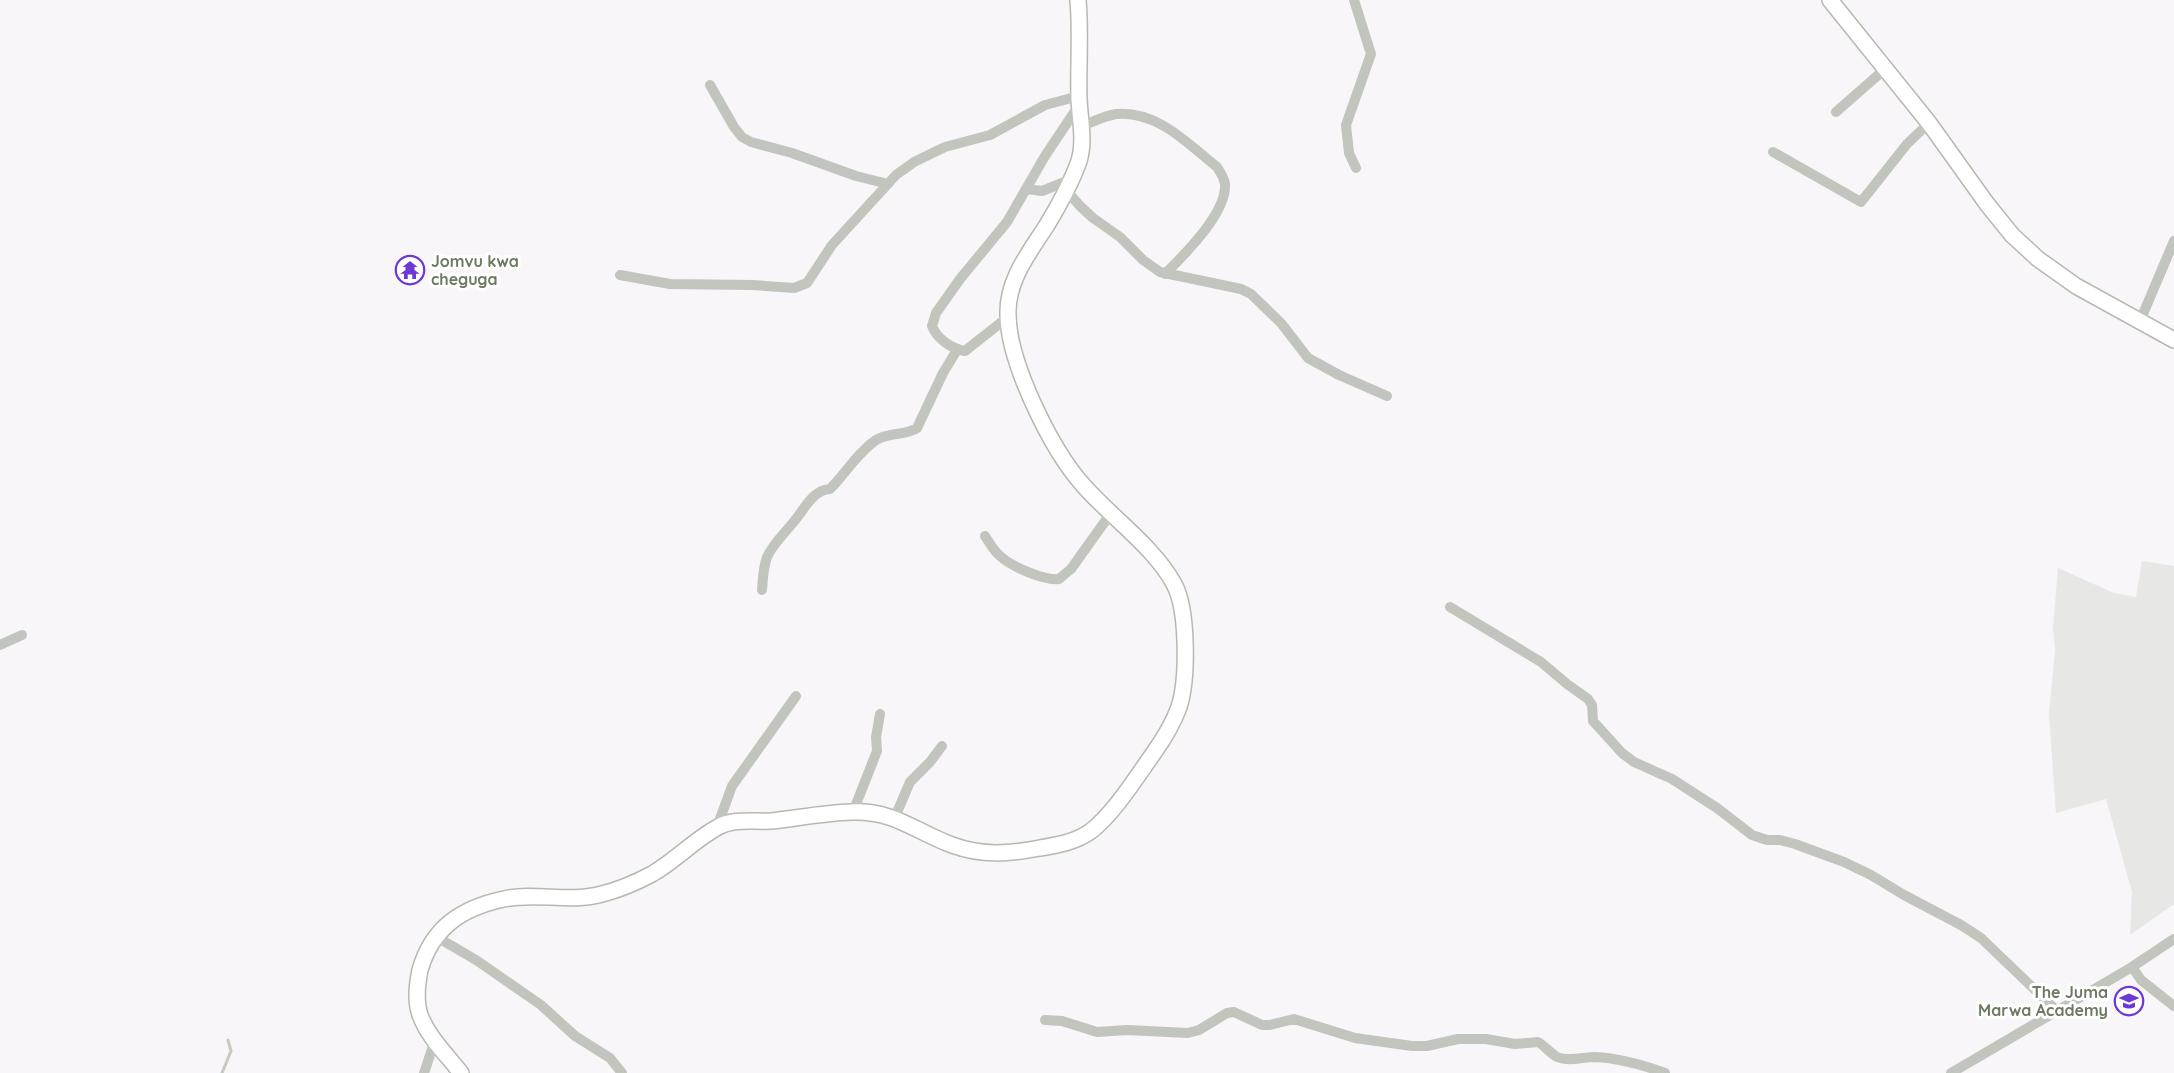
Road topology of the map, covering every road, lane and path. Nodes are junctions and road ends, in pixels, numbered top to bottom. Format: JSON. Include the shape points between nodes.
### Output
{"nodes":[{"id":1,"x":1078,"y":0,"type":"edge"},
{"id":2,"x":1354,"y":0,"type":"edge"},
{"id":3,"x":1830,"y":0,"type":"edge"},
{"id":4,"x":1885,"y":69,"type":"junction"},
{"id":5,"x":710,"y":85,"type":"dead end"},
{"id":6,"x":1079,"y":100,"type":"junction"},
{"id":7,"x":1836,"y":112,"type":"dead end"},
{"id":8,"x":1929,"y":123,"type":"junction"},
{"id":9,"x":1081,"y":126,"type":"junction"},
{"id":10,"x":1773,"y":152,"type":"dead end"},
{"id":11,"x":1356,"y":168,"type":"dead end"},
{"id":12,"x":888,"y":184,"type":"junction"},
{"id":13,"x":1069,"y":184,"type":"junction"},
{"id":14,"x":1027,"y":189,"type":"junction"},
{"id":15,"x":2174,"y":241,"type":"edge"},
{"id":16,"x":1165,"y":274,"type":"junction"},
{"id":17,"x":620,"y":275,"type":"dead end"},
{"id":18,"x":1008,"y":316,"type":"junction"},
{"id":19,"x":2140,"y":321,"type":"junction"},
{"id":20,"x":2174,"y":340,"type":"edge"},
{"id":21,"x":957,"y":350,"type":"junction"},
{"id":22,"x":1387,"y":396,"type":"dead end"},
{"id":23,"x":1111,"y":513,"type":"junction"},
{"id":24,"x":985,"y":536,"type":"dead end"},
{"id":25,"x":762,"y":590,"type":"dead end"},
{"id":26,"x":1450,"y":608,"type":"dead end"},
{"id":27,"x":22,"y":635,"type":"dead end"},
{"id":28,"x":0,"y":645,"type":"edge"},
{"id":29,"x":796,"y":696,"type":"dead end"},
{"id":30,"x":880,"y":714,"type":"dead end"},
{"id":31,"x":942,"y":746,"type":"dead end"},
{"id":32,"x":853,"y":812,"type":"junction"},
{"id":33,"x":895,"y":817,"type":"junction"},
{"id":34,"x":717,"y":827,"type":"junction"},
{"id":35,"x":435,"y":936,"type":"junction"},
{"id":36,"x":2174,"y":939,"type":"edge"},
{"id":37,"x":2132,"y":967,"type":"junction"},
{"id":38,"x":2174,"y":1006,"type":"edge"},
{"id":39,"x":2056,"y":1010,"type":"junction"},
{"id":40,"x":1046,"y":1020,"type":"dead end"},
{"id":41,"x":435,"y":1040,"type":"junction"},
{"id":42,"x":424,"y":1073,"type":"edge"},
{"id":43,"x":461,"y":1073,"type":"edge"},
{"id":44,"x":622,"y":1073,"type":"edge"},
{"id":45,"x":1665,"y":1073,"type":"edge"},
{"id":46,"x":1951,"y":1073,"type":"edge"}],
"edges":[{"from":1,"to":6,"type":"main road"},
{"from":2,"to":11,"type":"street","via":[[1371,54],[1346,125],[1349,153]]},
{"from":3,"to":4,"type":"main road"},
{"from":4,"to":7,"type":"street"},
{"from":4,"to":8,"type":"main road"},
{"from":5,"to":12,"type":"street","via":[[734,127],[751,142]]},
{"from":6,"to":9,"type":"main road"},
{"from":6,"to":12,"type":"street","via":[[1045,105],[990,135],[924,156]]},
{"from":6,"to":14,"type":"street"},
{"from":8,"to":10,"type":"street","via":[[1861,202]]},
{"from":8,"to":19,"type":"main road","via":[[2012,235],[2076,286]]},
{"from":9,"to":13,"type":"main road","via":[[1081,151]]},
{"from":9,"to":16,"type":"street","via":[[1123,114],[1155,122],[1172,130],[1222,174],[1224,192],[1209,224]]},
{"from":12,"to":17,"type":"street","via":[[827,251],[802,286],[670,284]]},
{"from":13,"to":14,"type":"street","via":[[1042,191]]},
{"from":13,"to":16,"type":"street","via":[[1093,218]]},
{"from":13,"to":18,"type":"main road","via":[[1017,274]]},
{"from":14,"to":21,"type":"street","via":[[1007,222],[934,316],[934,330]]},
{"from":15,"to":19,"type":"street"},
{"from":16,"to":22,"type":"street","via":[[1251,294],[1281,323],[1308,358]]},
{"from":18,"to":21,"type":"street","via":[[968,350]]},
{"from":18,"to":23,"type":"main road","via":[[1019,370],[1055,446],[1068,467]]},
{"from":19,"to":20,"type":"main road"},
{"from":21,"to":25,"type":"street","via":[[917,428],[878,439],[830,489],[824,489],[803,507],[768,555]]},
{"from":23,"to":24,"type":"street","via":[[1071,569],[1059,579],[1007,561]]},
{"from":23,"to":33,"type":"main road","via":[[1171,578],[1181,601],[1183,690],[1160,744],[1098,825],[1069,842],[1015,853],[986,853],[954,845]]},
{"from":26,"to":39,"type":"street","via":[[1541,662],[1588,699],[1593,721],[1634,762],[1672,779],[1752,835],[1815,850],[1851,865],[1961,925],[1996,951]]},
{"from":27,"to":28,"type":"street"},
{"from":29,"to":34,"type":"street","via":[[732,786]]},
{"from":30,"to":32,"type":"street","via":[[877,751]]},
{"from":31,"to":33,"type":"street","via":[[910,782]]},
{"from":32,"to":33,"type":"main road"},
{"from":32,"to":34,"type":"main road","via":[[734,821]]},
{"from":34,"to":35,"type":"main road","via":[[653,873],[605,894],[502,899],[454,919]]},
{"from":35,"to":41,"type":"main road","via":[[424,958],[417,992],[420,1016]]},
{"from":35,"to":44,"type":"street","via":[[541,1005],[575,1036],[610,1058]]},
{"from":36,"to":37,"type":"street"},
{"from":37,"to":38,"type":"street","via":[[2141,980]]},
{"from":37,"to":39,"type":"street"},
{"from":39,"to":46,"type":"street"},
{"from":40,"to":45,"type":"street","via":[[1097,1032],[1188,1033],[1233,1012],[1262,1025],[1294,1019],[1355,1038],[1412,1046],[1458,1039],[1538,1042],[1566,1059],[1612,1059]]},
{"from":41,"to":42,"type":"street"},
{"from":41,"to":43,"type":"main road"}]}
